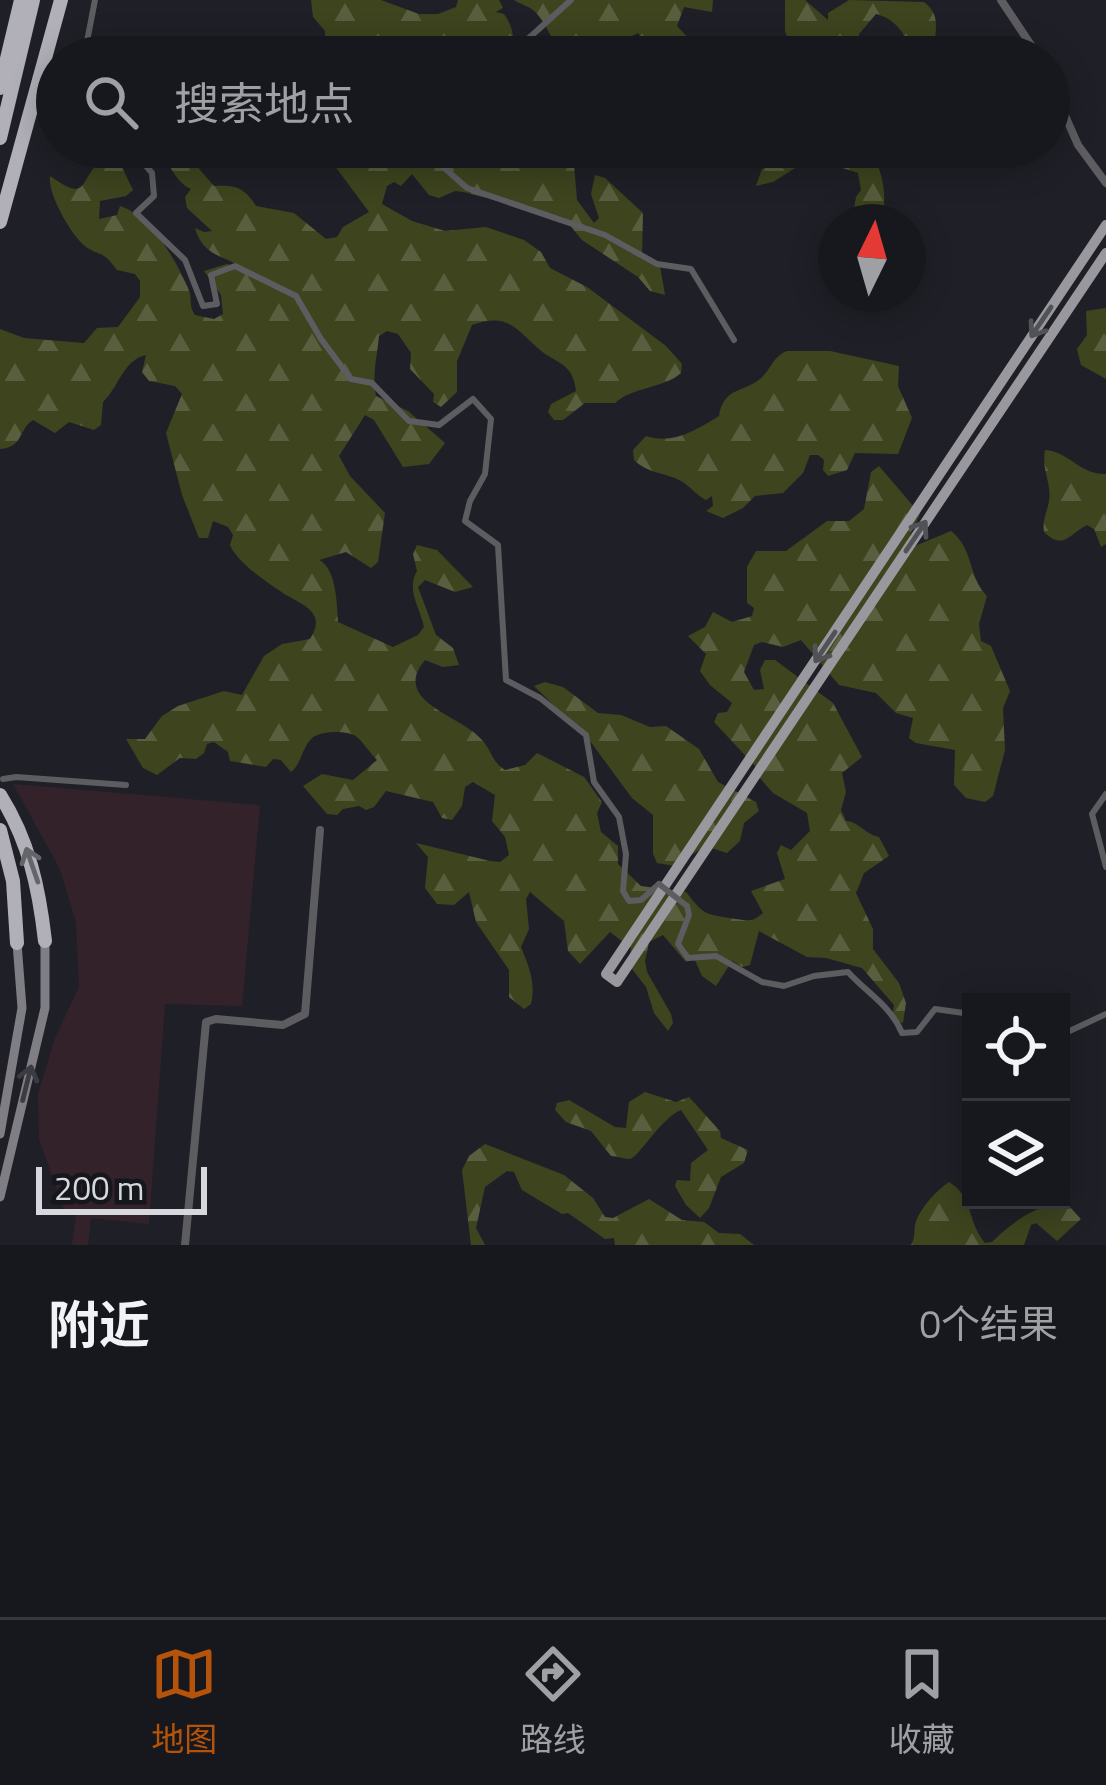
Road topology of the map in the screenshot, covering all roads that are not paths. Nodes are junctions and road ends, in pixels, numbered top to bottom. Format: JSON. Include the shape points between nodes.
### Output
{"nodes":[{"id":1,"x":21,"y":0,"type":"edge"},
{"id":2,"x":33,"y":0,"type":"edge"},
{"id":3,"x":95,"y":0,"type":"edge"},
{"id":4,"x":571,"y":0,"type":"edge"},
{"id":5,"x":1001,"y":0,"type":"edge"},
{"id":6,"x":59,"y":3,"type":"edge"},
{"id":7,"x":50,"y":36,"type":"edge"},
{"id":8,"x":88,"y":36,"type":"edge"},
{"id":9,"x":531,"y":36,"type":"edge"},
{"id":10,"x":1026,"y":36,"type":"edge"},
{"id":11,"x":0,"y":88,"type":"edge"},
{"id":12,"x":36,"y":88,"type":"edge"},
{"id":13,"x":1070,"y":127,"type":"edge"},
{"id":14,"x":0,"y":138,"type":"edge"},
{"id":15,"x":148,"y":168,"type":"edge"},
{"id":16,"x":444,"y":168,"type":"edge"},
{"id":17,"x":1106,"y":183,"type":"edge"},
{"id":18,"x":0,"y":222,"type":"edge"},
{"id":19,"x":1106,"y":225,"type":"edge"},
{"id":20,"x":1106,"y":253,"type":"edge"},
{"id":21,"x":734,"y":340,"type":"dead end"},
{"id":22,"x":125,"y":785,"type":"dead end"},
{"id":23,"x":2,"y":787,"type":"edge"},
{"id":24,"x":1106,"y":794,"type":"edge"},
{"id":25,"x":0,"y":830,"type":"edge"},
{"id":26,"x":320,"y":830,"type":"dead end"},
{"id":27,"x":1106,"y":867,"type":"edge"},
{"id":28,"x":45,"y":941,"type":"joint"},
{"id":29,"x":17,"y":943,"type":"joint"},
{"id":30,"x":962,"y":1013,"type":"edge"},
{"id":31,"x":1106,"y":1014,"type":"edge"},
{"id":32,"x":1070,"y":1031,"type":"edge"},
{"id":33,"x":0,"y":1134,"type":"edge"},
{"id":34,"x":0,"y":1197,"type":"edge"},
{"id":35,"x":184,"y":1245,"type":"edge"}],
"edges":[{"from":1,"to":11,"type":"highway"},
{"from":2,"to":14,"type":"highway"},
{"from":3,"to":8,"type":"street"},
{"from":4,"to":9,"type":"street"},
{"from":5,"to":10,"type":"street"},
{"from":6,"to":7,"type":"highway"},
{"from":12,"to":18,"type":"highway"},
{"from":13,"to":17,"type":"street"},
{"from":15,"to":30,"type":"street","bridge":true,"via":[[154,196],[136,214],[185,260],[203,306],[217,304],[211,275],[235,266],[296,296],[351,379],[372,382],[409,421],[439,425],[473,398],[491,419],[485,474],[464,521],[498,545],[506,680],[586,735],[594,782],[619,817],[629,901],[659,884],[687,906],[678,944],[688,958],[716,956],[762,982],[784,986],[848,972],[894,1013],[902,1033],[917,1032],[935,1009]]},
{"from":16,"to":21,"type":"street","via":[[467,188],[605,235],[657,264],[691,269]]},
{"from":19,"to":20,"type":"main road","one_way":true,"via":[[612,978]]},
{"from":22,"to":23,"type":"street","via":[[16,777]]},
{"from":28,"to":23,"type":"highway","one_way":true,"via":[[38,882]]},
{"from":24,"to":27,"type":"street","via":[[1092,814]]},
{"from":25,"to":29,"type":"highway"},
{"from":26,"to":35,"type":"street","via":[[305,1014],[283,1025],[206,1022]]},
{"from":34,"to":28,"type":"main road","one_way":true,"via":[[45,1008]]},
{"from":29,"to":33,"type":"main road","via":[[22,1008]]},
{"from":31,"to":32,"type":"street"}]}
